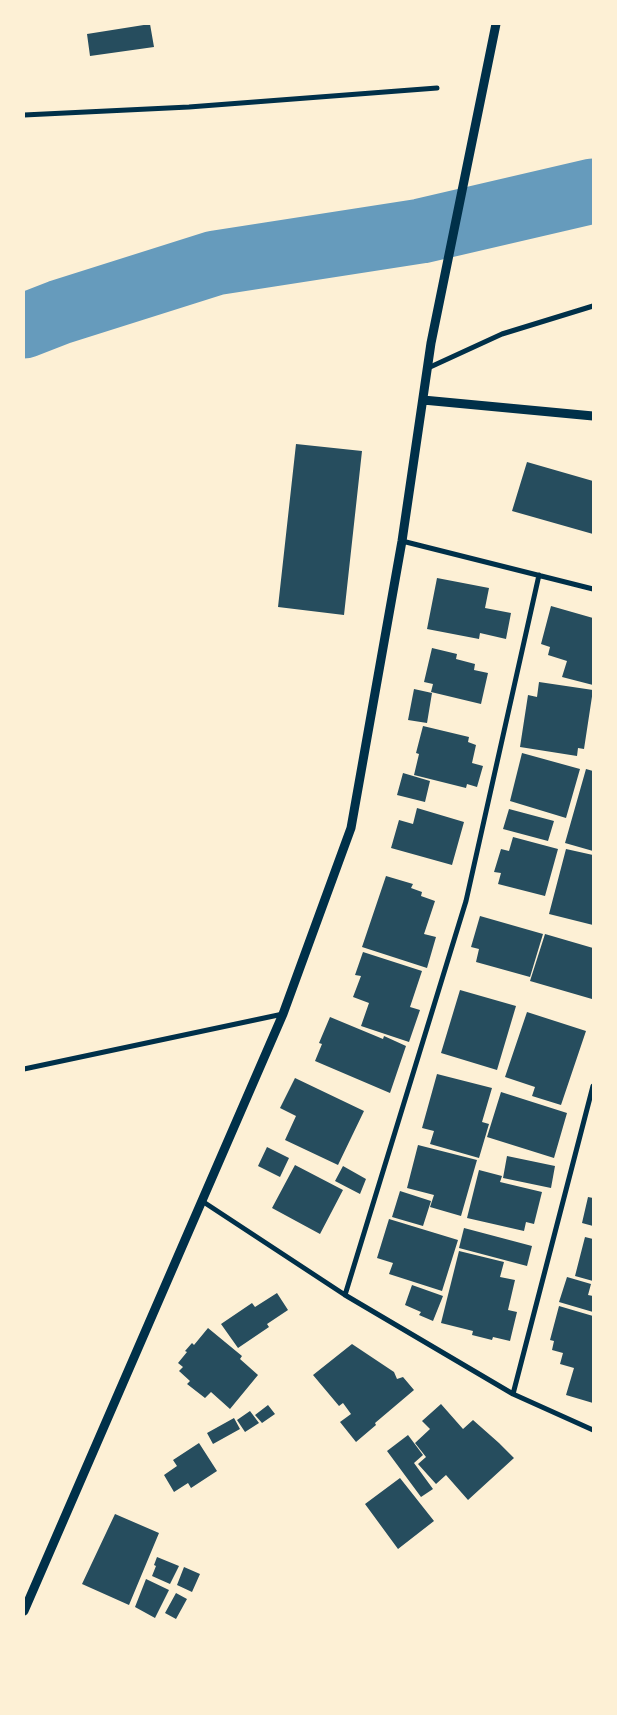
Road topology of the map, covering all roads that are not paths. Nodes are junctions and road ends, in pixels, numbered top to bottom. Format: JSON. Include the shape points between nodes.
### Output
{"nodes":[{"id":1,"x":496,"y":24,"type":"edge"},
{"id":2,"x":438,"y":88,"type":"dead end"},
{"id":3,"x":24,"y":115,"type":"edge"},
{"id":4,"x":593,"y":306,"type":"edge"},
{"id":5,"x":427,"y":368,"type":"junction"},
{"id":6,"x":423,"y":400,"type":"junction"},
{"id":7,"x":593,"y":416,"type":"edge"},
{"id":8,"x":402,"y":541,"type":"junction"},
{"id":9,"x":539,"y":575,"type":"junction"},
{"id":10,"x":593,"y":590,"type":"edge"},
{"id":11,"x":283,"y":1014,"type":"junction"},
{"id":12,"x":24,"y":1069,"type":"edge"},
{"id":13,"x":593,"y":1086,"type":"edge"},
{"id":14,"x":202,"y":1201,"type":"junction"},
{"id":15,"x":345,"y":1295,"type":"junction"},
{"id":16,"x":513,"y":1394,"type":"junction"},
{"id":17,"x":593,"y":1430,"type":"edge"},
{"id":18,"x":24,"y":1611,"type":"edge"}],
"edges":[{"from":1,"to":5,"type":"street"},
{"from":2,"to":3,"type":"street","via":[[189,107]]},
{"from":4,"to":5,"type":"street","via":[[502,334]]},
{"from":5,"to":6,"type":"street"},
{"from":6,"to":7,"type":"street"},
{"from":6,"to":8,"type":"street"},
{"from":8,"to":9,"type":"street"},
{"from":8,"to":11,"type":"street","via":[[351,828]]},
{"from":9,"to":10,"type":"street"},
{"from":9,"to":15,"type":"street","via":[[466,901]]},
{"from":11,"to":12,"type":"street"},
{"from":11,"to":14,"type":"street"},
{"from":13,"to":16,"type":"street"},
{"from":14,"to":15,"type":"street"},
{"from":14,"to":18,"type":"street"},
{"from":15,"to":16,"type":"street"},
{"from":16,"to":17,"type":"street"}]}
